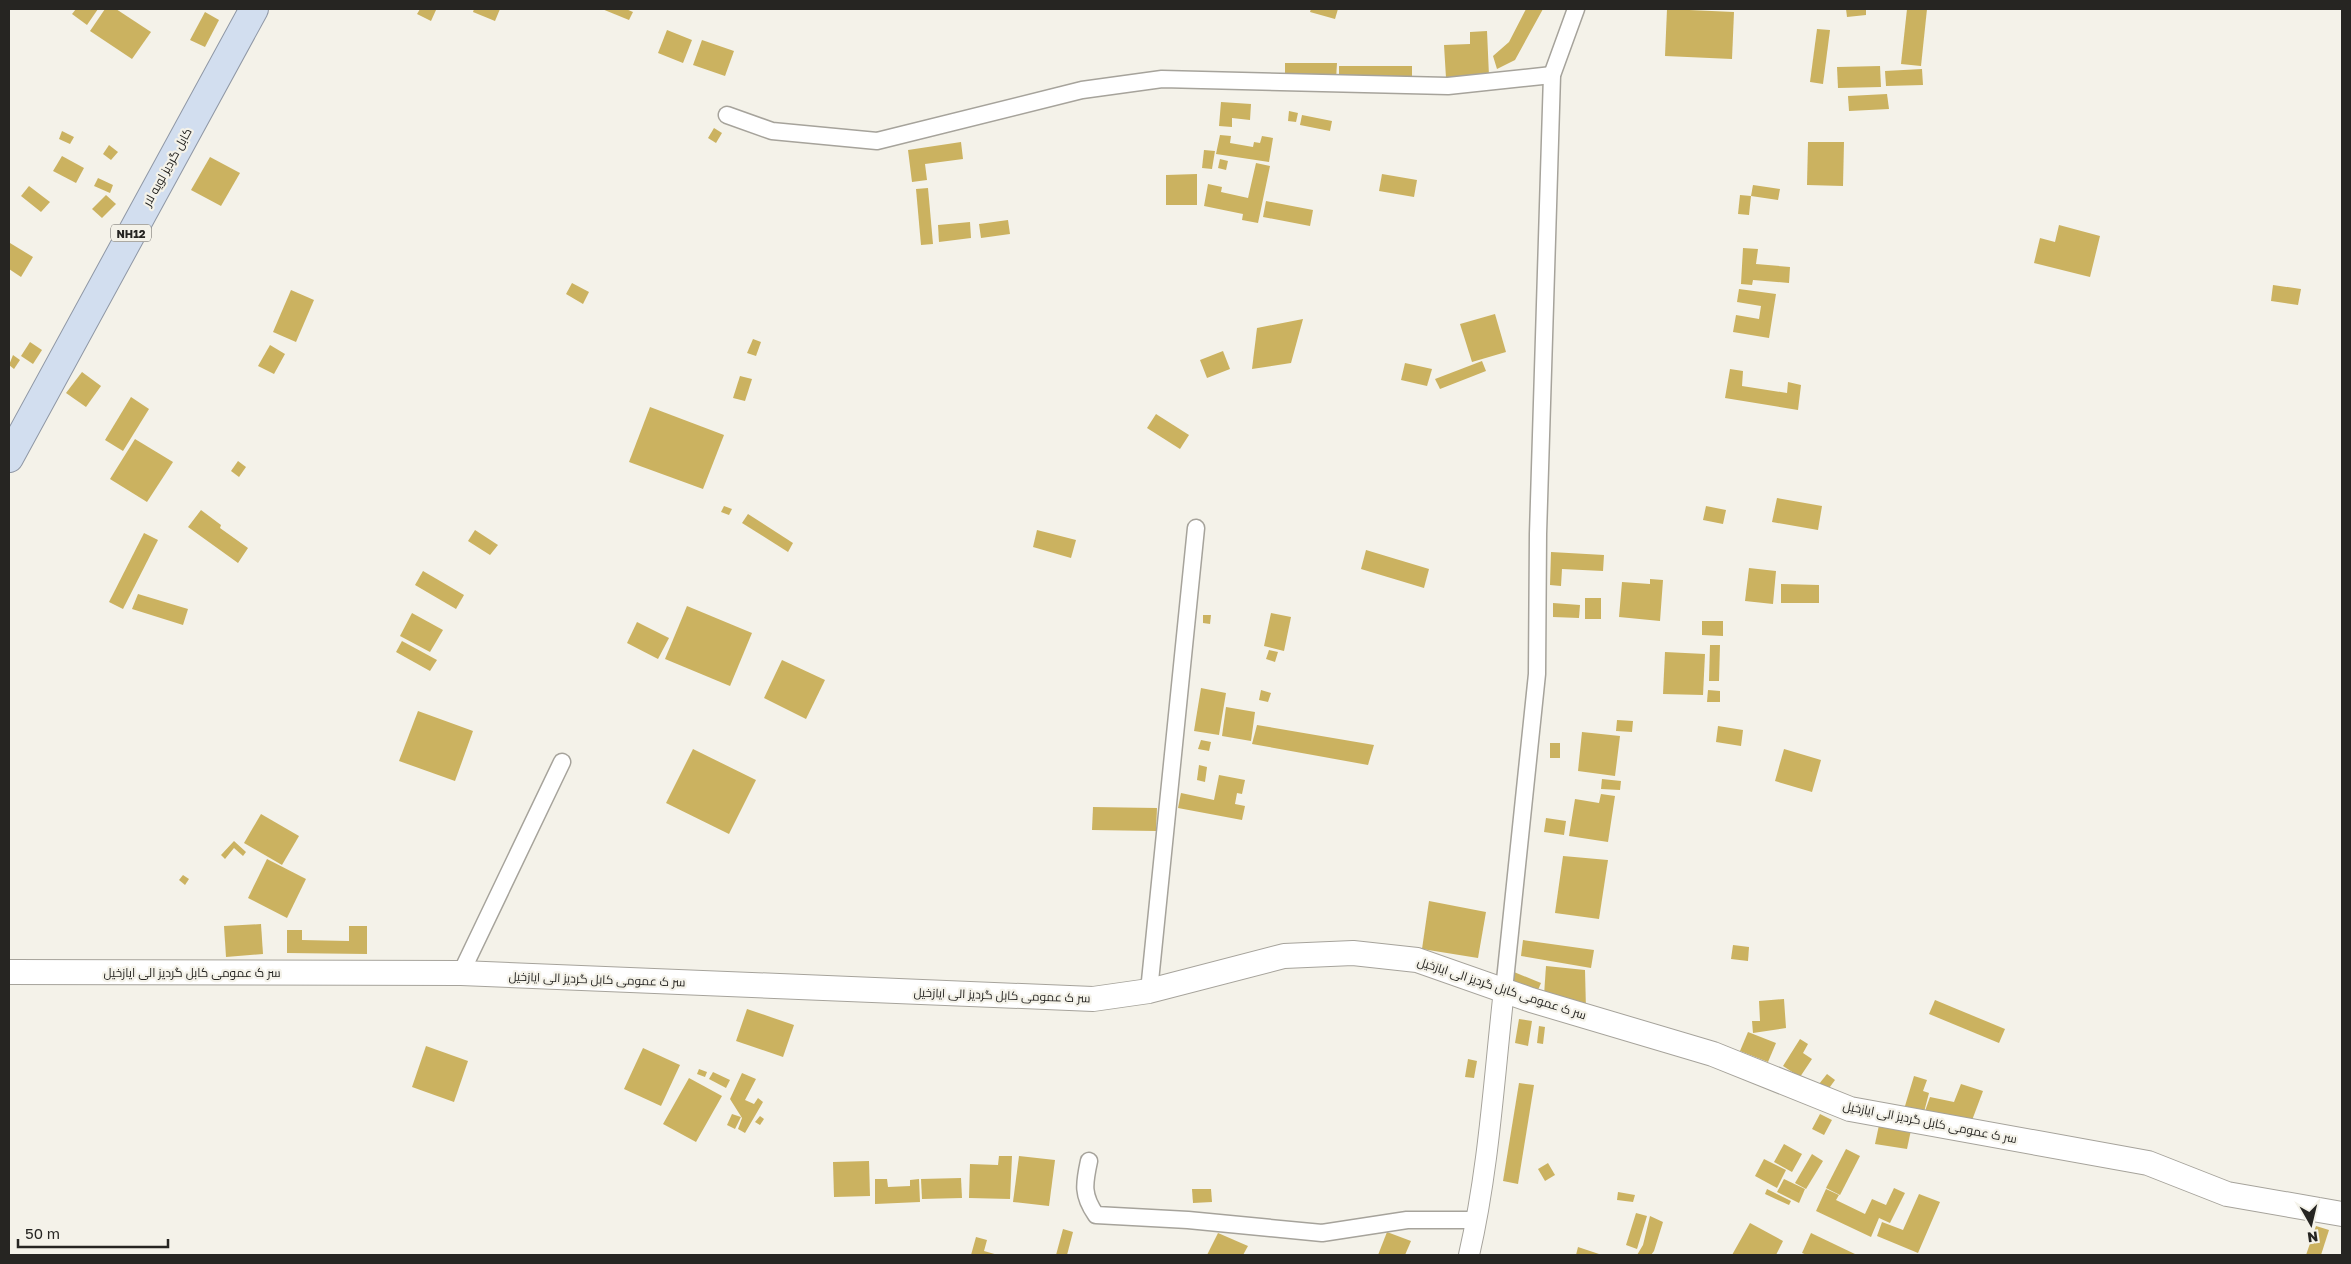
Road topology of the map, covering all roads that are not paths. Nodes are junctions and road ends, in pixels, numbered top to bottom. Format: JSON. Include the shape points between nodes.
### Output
{"nodes":[{"id":1,"x":254,"y":9,"type":"edge"},
{"id":2,"x":1576,"y":9,"type":"edge"},
{"id":3,"x":1552,"y":75,"type":"junction"},
{"id":4,"x":727,"y":115,"type":"dead end"},
{"id":5,"x":9,"y":458,"type":"edge"},
{"id":6,"x":1196,"y":528,"type":"dead end"},
{"id":7,"x":562,"y":762,"type":"dead end"},
{"id":8,"x":9,"y":972,"type":"edge"},
{"id":9,"x":461,"y":973,"type":"junction"},
{"id":10,"x":1504,"y":990,"type":"junction"},
{"id":11,"x":1149,"y":991,"type":"junction"},
{"id":12,"x":1089,"y":1161,"type":"dead end"},
{"id":13,"x":2342,"y":1214,"type":"edge"},
{"id":14,"x":1477,"y":1220,"type":"junction"},
{"id":15,"x":1469,"y":1255,"type":"edge"}],
"edges":[{"from":1,"to":5,"type":"highway","name":"کابل گردیز لویه لار","number":"NH12"},
{"from":2,"to":3,"type":"street"},
{"from":3,"to":4,"type":"street","via":[[1448,86],[1162,79],[1082,90],[877,141],[772,131]]},
{"from":3,"to":10,"type":"street","via":[[1538,534],[1538,674]]},
{"from":6,"to":11,"type":"street"},
{"from":7,"to":9,"type":"street"},
{"from":8,"to":9,"type":"main road","name":"سر ک عمومی کابل گردیز الی ایازخیل"},
{"from":9,"to":11,"type":"main road","name":"سر ک عمومی کابل گردیز الی ایازخیل","via":[[1092,1000]]},
{"from":10,"to":11,"type":"main road","name":"سر ک عمومی کابل گردیز الی ایازخیل","via":[[1417,960],[1353,954],[1284,956]]},
{"from":10,"to":13,"type":"main road","name":"سر ک عمومی کابل گردیز الی ایازخیل","via":[[1713,1054],[1850,1109],[2148,1163],[2227,1194]]},
{"from":10,"to":14,"type":"street"},
{"from":12,"to":14,"type":"street","via":[[1084,1184],[1088,1202],[1096,1215],[1322,1233],[1407,1220]]},
{"from":14,"to":15,"type":"street"}]}
